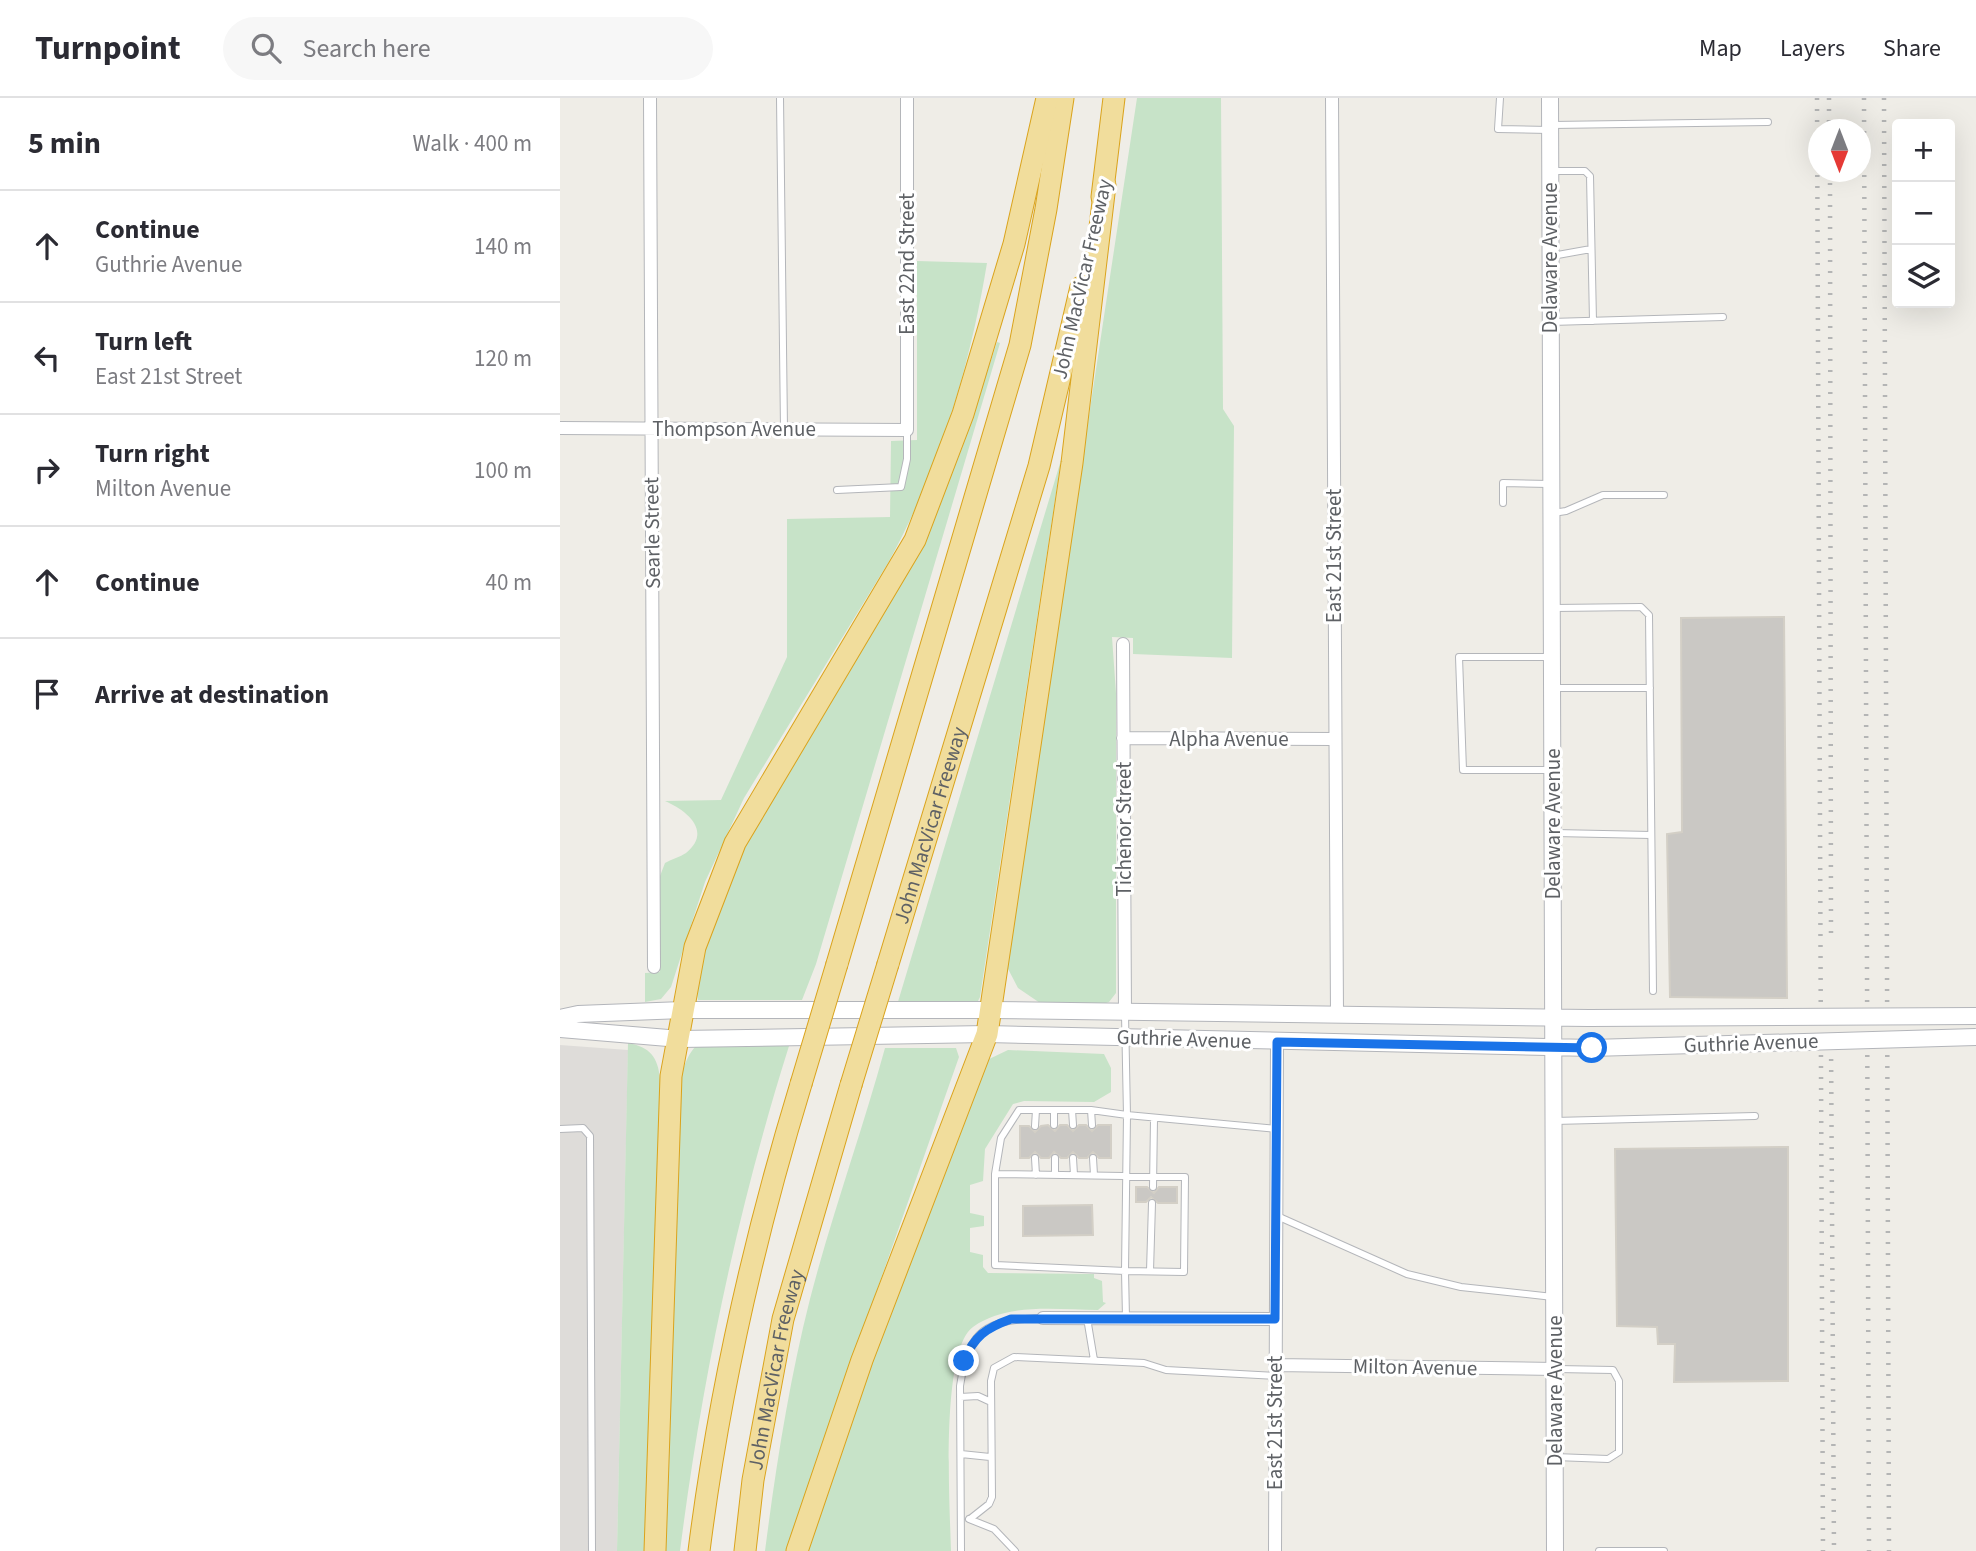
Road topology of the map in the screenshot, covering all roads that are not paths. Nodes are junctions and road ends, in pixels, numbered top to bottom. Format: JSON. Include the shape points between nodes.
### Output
{"nodes":[{"id":1,"x":650,"y":98,"type":"edge"},
{"id":2,"x":780,"y":98,"type":"edge"},
{"id":3,"x":907,"y":98,"type":"edge"},
{"id":4,"x":1046,"y":98,"type":"edge"},
{"id":5,"x":1063,"y":98,"type":"edge"},
{"id":6,"x":1114,"y":98,"type":"edge"},
{"id":7,"x":1332,"y":98,"type":"edge"},
{"id":8,"x":1500,"y":98,"type":"edge"},
{"id":9,"x":1550,"y":98,"type":"edge"},
{"id":10,"x":1768,"y":122,"type":"dead end"},
{"id":11,"x":1550,"y":127,"type":"junction"},
{"id":12,"x":1550,"y":171,"type":"junction"},
{"id":13,"x":1105,"y":184,"type":"junction"},
{"id":14,"x":1591,"y":249,"type":"junction"},
{"id":15,"x":1550,"y":256,"type":"junction"},
{"id":16,"x":1723,"y":317,"type":"dead end"},
{"id":17,"x":1592,"y":321,"type":"junction"},
{"id":18,"x":1550,"y":322,"type":"junction"},
{"id":19,"x":560,"y":428,"type":"edge"},
{"id":20,"x":650,"y":428,"type":"junction"},
{"id":21,"x":784,"y":429,"type":"junction"},
{"id":22,"x":907,"y":430,"type":"junction"},
{"id":23,"x":1551,"y":484,"type":"junction"},
{"id":24,"x":837,"y":490,"type":"dead end"},
{"id":25,"x":1664,"y":495,"type":"dead end"},
{"id":26,"x":1503,"y":503,"type":"dead end"},
{"id":27,"x":1551,"y":513,"type":"junction"},
{"id":28,"x":1552,"y":608,"type":"junction"},
{"id":29,"x":1123,"y":644,"type":"dead end"},
{"id":30,"x":1552,"y":657,"type":"junction"},
{"id":31,"x":1552,"y":688,"type":"junction"},
{"id":32,"x":1650,"y":688,"type":"junction"},
{"id":33,"x":1123,"y":738,"type":"junction"},
{"id":34,"x":1335,"y":739,"type":"junction"},
{"id":35,"x":1552,"y":770,"type":"junction"},
{"id":36,"x":1553,"y":833,"type":"junction"},
{"id":37,"x":1651,"y":835,"type":"junction"},
{"id":38,"x":654,"y":967,"type":"dead end"},
{"id":39,"x":1653,"y":991,"type":"dead end"},
{"id":40,"x":683,"y":1010,"type":"junction"},
{"id":41,"x":991,"y":1010,"type":"junction"},
{"id":42,"x":1125,"y":1014,"type":"junction"},
{"id":43,"x":1337,"y":1014,"type":"junction"},
{"id":44,"x":1976,"y":1016,"type":"edge"},
{"id":45,"x":560,"y":1017,"type":"edge"},
{"id":46,"x":1553,"y":1018,"type":"junction"},
{"id":47,"x":560,"y":1028,"type":"edge"},
{"id":48,"x":987,"y":1034,"type":"junction"},
{"id":49,"x":1123,"y":1037,"type":"junction"},
{"id":50,"x":1976,"y":1037,"type":"edge"},
{"id":51,"x":680,"y":1039,"type":"junction"},
{"id":52,"x":1277,"y":1042,"type":"junction"},
{"id":53,"x":1554,"y":1048,"type":"junction"},
{"id":54,"x":1036,"y":1110,"type":"junction"},
{"id":55,"x":1054,"y":1110,"type":"junction"},
{"id":56,"x":1072,"y":1110,"type":"junction"},
{"id":57,"x":1091,"y":1110,"type":"junction"},
{"id":58,"x":1127,"y":1115,"type":"junction"},
{"id":59,"x":1755,"y":1116,"type":"dead end"},
{"id":60,"x":1154,"y":1119,"type":"junction"},
{"id":61,"x":1554,"y":1121,"type":"junction"},
{"id":62,"x":1054,"y":1125,"type":"dead end"},
{"id":63,"x":1073,"y":1125,"type":"dead end"},
{"id":64,"x":1092,"y":1125,"type":"dead end"},
{"id":65,"x":1035,"y":1126,"type":"dead end"},
{"id":66,"x":560,"y":1129,"type":"edge"},
{"id":67,"x":1277,"y":1129,"type":"junction"},
{"id":68,"x":1093,"y":1157,"type":"dead end"},
{"id":69,"x":1035,"y":1158,"type":"dead end"},
{"id":70,"x":1055,"y":1158,"type":"dead end"},
{"id":71,"x":1073,"y":1158,"type":"dead end"},
{"id":72,"x":995,"y":1174,"type":"junction"},
{"id":73,"x":1036,"y":1175,"type":"junction"},
{"id":74,"x":1055,"y":1175,"type":"junction"},
{"id":75,"x":1074,"y":1175,"type":"junction"},
{"id":76,"x":1094,"y":1175,"type":"junction"},
{"id":77,"x":1125,"y":1176,"type":"junction"},
{"id":78,"x":1153,"y":1176,"type":"junction"},
{"id":79,"x":1153,"y":1187,"type":"dead end"},
{"id":80,"x":1152,"y":1203,"type":"dead end"},
{"id":81,"x":1276,"y":1215,"type":"junction"},
{"id":82,"x":1125,"y":1271,"type":"junction"},
{"id":83,"x":1150,"y":1271,"type":"junction"},
{"id":84,"x":1554,"y":1297,"type":"junction"},
{"id":85,"x":1043,"y":1318,"type":"joint"},
{"id":86,"x":1087,"y":1318,"type":"junction"},
{"id":87,"x":1126,"y":1318,"type":"junction"},
{"id":88,"x":1275,"y":1319,"type":"junction"},
{"id":89,"x":1094,"y":1360,"type":"junction"},
{"id":90,"x":1555,"y":1368,"type":"junction"},
{"id":91,"x":1275,"y":1371,"type":"junction"},
{"id":92,"x":960,"y":1397,"type":"junction"},
{"id":93,"x":991,"y":1402,"type":"junction"},
{"id":94,"x":961,"y":1454,"type":"junction"},
{"id":95,"x":990,"y":1457,"type":"junction"},
{"id":96,"x":1555,"y":1457,"type":"junction"},
{"id":97,"x":961,"y":1519,"type":"junction"},
{"id":98,"x":970,"y":1519,"type":"junction"},
{"id":99,"x":592,"y":1551,"type":"edge"},
{"id":100,"x":655,"y":1551,"type":"edge"},
{"id":101,"x":699,"y":1551,"type":"edge"},
{"id":102,"x":745,"y":1551,"type":"edge"},
{"id":103,"x":797,"y":1551,"type":"edge"},
{"id":104,"x":961,"y":1551,"type":"edge"},
{"id":105,"x":1015,"y":1551,"type":"edge"},
{"id":106,"x":1275,"y":1551,"type":"edge"},
{"id":107,"x":1555,"y":1551,"type":"edge"},
{"id":108,"x":1599,"y":1551,"type":"edge"},
{"id":109,"x":1664,"y":1551,"type":"edge"}],
"edges":[{"from":1,"to":20,"type":"street","name":"Searle Street"},
{"from":2,"to":21,"type":"lane"},
{"from":3,"to":22,"type":"street","name":"East 22nd Street"},
{"from":4,"to":40,"type":"highway","via":[[1014,244],[975,375],[915,540],[735,843],[695,947]]},
{"from":5,"to":101,"type":"highway","bridge":true,"via":[[1020,345],[801,1084],[733,1333]]},
{"from":6,"to":13,"type":"highway","name":"John MacVicar Freeway"},
{"from":7,"to":34,"type":"street","name":"East 21st Street"},
{"from":8,"to":11,"type":"lane","via":[[1498,129]]},
{"from":9,"to":11,"type":"main road","name":"Delaware Avenue"},
{"from":10,"to":11,"type":"lane"},
{"from":11,"to":12,"type":"main road","name":"Delaware Avenue"},
{"from":12,"to":14,"type":"lane","via":[[1589,172]]},
{"from":12,"to":15,"type":"main road","name":"Delaware Avenue"},
{"from":13,"to":41,"type":"highway","via":[[1072,463]]},
{"from":13,"to":102,"type":"highway","name":"John MacVicar Freeway","bridge":true,"via":[[1039,466],[783,1319],[753,1480]]},
{"from":14,"to":15,"type":"lane"},
{"from":14,"to":17,"type":"lane"},
{"from":15,"to":18,"type":"main road","name":"Delaware Avenue"},
{"from":16,"to":17,"type":"lane"},
{"from":17,"to":18,"type":"lane"},
{"from":18,"to":23,"type":"main road","name":"Delaware Avenue"},
{"from":19,"to":20,"type":"street","name":"Thompson Avenue"},
{"from":20,"to":21,"type":"street","name":"Thompson Avenue"},
{"from":20,"to":38,"type":"street","name":"Searle Street"},
{"from":21,"to":22,"type":"street","name":"Thompson Avenue"},
{"from":22,"to":24,"type":"lane","via":[[901,487]]},
{"from":23,"to":26,"type":"lane","via":[[1503,483]]},
{"from":23,"to":27,"type":"main road","name":"Delaware Avenue"},
{"from":25,"to":27,"type":"lane","via":[[1603,495]]},
{"from":27,"to":28,"type":"main road","name":"Delaware Avenue"},
{"from":28,"to":30,"type":"main road","name":"Delaware Avenue"},
{"from":28,"to":32,"type":"lane","via":[[1641,607],[1648,615],[1651,633]]},
{"from":29,"to":33,"type":"street","name":"Tichenor Street"},
{"from":30,"to":31,"type":"main road","name":"Delaware Avenue"},
{"from":30,"to":35,"type":"lane","via":[[1459,657],[1463,770]]},
{"from":31,"to":32,"type":"lane"},
{"from":31,"to":35,"type":"main road","name":"Delaware Avenue"},
{"from":32,"to":37,"type":"lane"},
{"from":33,"to":34,"type":"street","name":"Alpha Avenue"},
{"from":33,"to":42,"type":"street","name":"Tichenor Street"},
{"from":34,"to":43,"type":"street","name":"East 21st Street"},
{"from":35,"to":36,"type":"main road","name":"Delaware Avenue"},
{"from":36,"to":37,"type":"lane"},
{"from":36,"to":46,"type":"main road","name":"Delaware Avenue"},
{"from":37,"to":39,"type":"lane"},
{"from":40,"to":41,"type":"main road","name":"Guthrie Avenue"},
{"from":40,"to":45,"type":"main road","name":"Guthrie Avenue"},
{"from":40,"to":51,"type":"highway"},
{"from":41,"to":42,"type":"main road","name":"Guthrie Avenue"},
{"from":41,"to":48,"type":"highway"},
{"from":42,"to":43,"type":"main road","name":"Guthrie Avenue"},
{"from":42,"to":49,"type":"lane"},
{"from":43,"to":46,"type":"main road","name":"Guthrie Avenue"},
{"from":44,"to":46,"type":"main road","name":"Guthrie Avenue","bridge":true},
{"from":46,"to":53,"type":"main road","name":"Delaware Avenue"},
{"from":47,"to":51,"type":"main road","name":"Guthrie Avenue"},
{"from":48,"to":49,"type":"main road","name":"Guthrie Avenue"},
{"from":48,"to":51,"type":"main road","name":"Guthrie Avenue"},
{"from":48,"to":103,"type":"highway","via":[[858,1371]]},
{"from":49,"to":52,"type":"main road","name":"Guthrie Avenue"},
{"from":49,"to":58,"type":"lane"},
{"from":50,"to":53,"type":"main road","name":"Guthrie Avenue","bridge":true},
{"from":51,"to":100,"type":"highway","via":[[671,1076]]},
{"from":52,"to":53,"type":"main road","name":"Guthrie Avenue"},
{"from":52,"to":67,"type":"street","name":"East 21st Street"},
{"from":53,"to":61,"type":"main road","name":"Delaware Avenue"},
{"from":54,"to":55,"type":"lane"},
{"from":54,"to":65,"type":"lane"},
{"from":54,"to":72,"type":"lane","via":[[1019,1110],[1000,1138]]},
{"from":55,"to":56,"type":"lane"},
{"from":55,"to":62,"type":"lane"},
{"from":56,"to":57,"type":"lane"},
{"from":56,"to":63,"type":"lane"},
{"from":57,"to":58,"type":"lane"},
{"from":57,"to":64,"type":"lane"},
{"from":58,"to":60,"type":"lane"},
{"from":58,"to":77,"type":"lane"},
{"from":59,"to":61,"type":"lane"},
{"from":60,"to":67,"type":"lane"},
{"from":60,"to":78,"type":"lane"},
{"from":61,"to":84,"type":"main road","name":"Delaware Avenue"},
{"from":66,"to":99,"type":"lane","via":[[583,1128],[590,1136]]},
{"from":67,"to":81,"type":"street","name":"East 21st Street"},
{"from":68,"to":76,"type":"lane"},
{"from":69,"to":73,"type":"lane"},
{"from":70,"to":74,"type":"lane"},
{"from":71,"to":75,"type":"lane"},
{"from":72,"to":73,"type":"lane"},
{"from":72,"to":82,"type":"lane","via":[[995,1265]]},
{"from":73,"to":74,"type":"lane"},
{"from":74,"to":75,"type":"lane"},
{"from":75,"to":76,"type":"lane"},
{"from":76,"to":77,"type":"lane"},
{"from":77,"to":78,"type":"lane"},
{"from":77,"to":82,"type":"lane"},
{"from":78,"to":79,"type":"lane"},
{"from":78,"to":83,"type":"lane","via":[[1185,1177],[1184,1272]]},
{"from":80,"to":83,"type":"lane"},
{"from":81,"to":84,"type":"lane","via":[[1408,1275],[1461,1287]]},
{"from":81,"to":88,"type":"street","name":"East 21st Street"},
{"from":82,"to":83,"type":"lane"},
{"from":82,"to":87,"type":"lane"},
{"from":84,"to":90,"type":"main road","name":"Delaware Avenue"},
{"from":85,"to":86,"type":"street"},
{"from":85,"to":92,"type":"lane","via":[[1011,1319],[987,1328],[971,1341]]},
{"from":86,"to":87,"type":"street"},
{"from":86,"to":89,"type":"lane"},
{"from":87,"to":88,"type":"street"},
{"from":88,"to":91,"type":"street","name":"East 21st Street"},
{"from":89,"to":91,"type":"lane","via":[[1144,1363],[1166,1370]]},
{"from":89,"to":93,"type":"lane","via":[[1014,1357],[1001,1362],[994,1368]]},
{"from":90,"to":91,"type":"street","name":"Milton Avenue"},
{"from":90,"to":96,"type":"main road","name":"Delaware Avenue"},
{"from":90,"to":96,"type":"lane","via":[[1613,1370],[1619,1381],[1619,1452],[1608,1459]]},
{"from":91,"to":106,"type":"street","name":"East 21st Street"},
{"from":92,"to":93,"type":"lane","via":[[978,1396]]},
{"from":92,"to":94,"type":"lane"},
{"from":93,"to":95,"type":"lane"},
{"from":94,"to":95,"type":"lane"},
{"from":94,"to":97,"type":"lane"},
{"from":95,"to":98,"type":"lane","via":[[992,1497]]},
{"from":96,"to":107,"type":"main road","name":"Delaware Avenue"},
{"from":97,"to":98,"type":"lane"},
{"from":97,"to":104,"type":"lane"},
{"from":98,"to":105,"type":"lane","via":[[994,1529]]},
{"from":108,"to":109,"type":"lane"}]}
